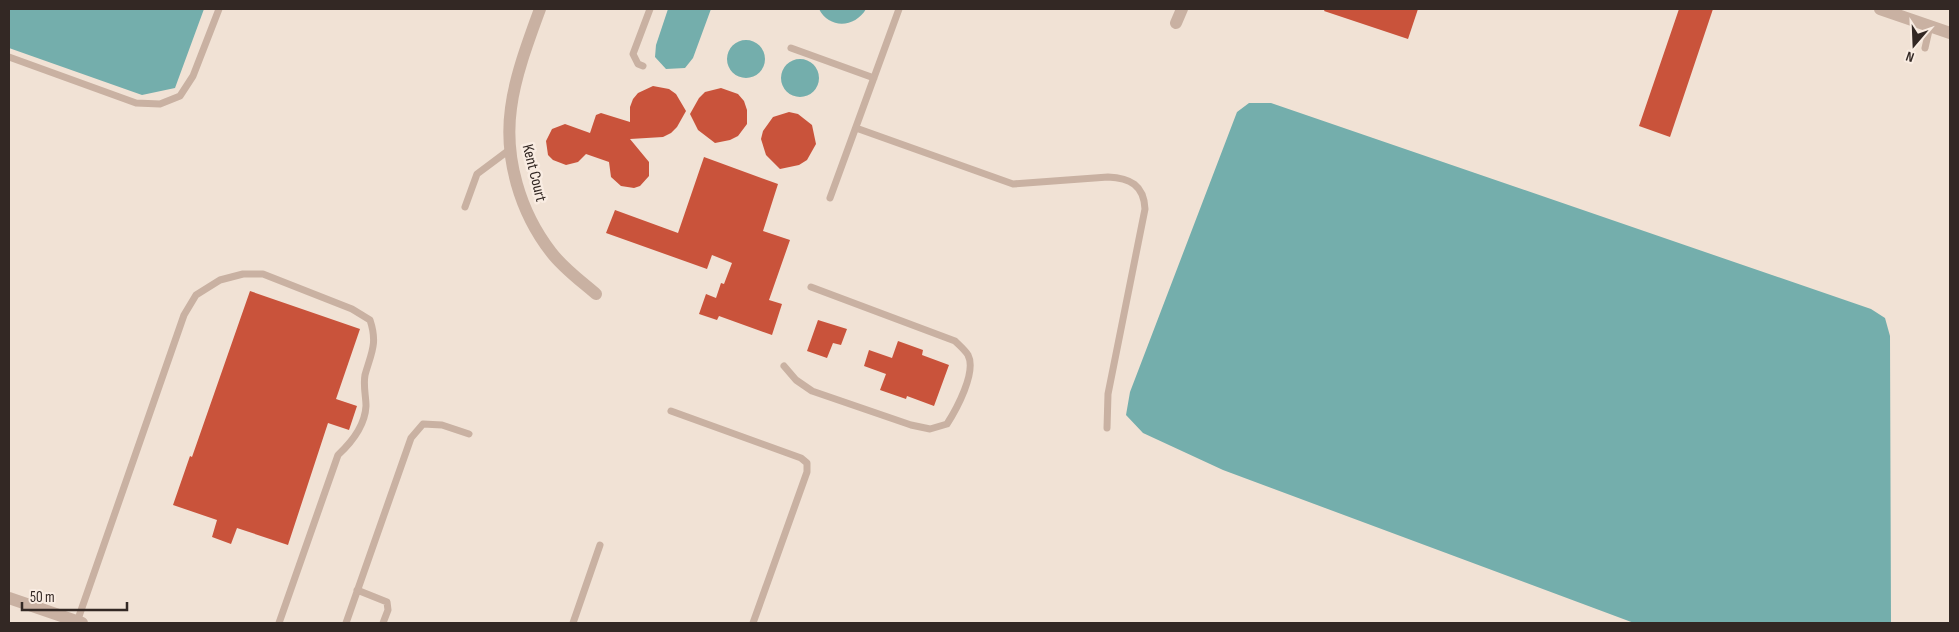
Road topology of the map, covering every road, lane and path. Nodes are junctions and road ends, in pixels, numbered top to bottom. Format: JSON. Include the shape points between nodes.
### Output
{"nodes":[{"id":1,"x":218,"y":9,"type":"edge"},
{"id":2,"x":540,"y":9,"type":"edge"},
{"id":3,"x":650,"y":9,"type":"edge"},
{"id":4,"x":899,"y":9,"type":"edge"},
{"id":5,"x":1182,"y":9,"type":"edge"},
{"id":6,"x":1880,"y":9,"type":"edge"},
{"id":7,"x":1176,"y":23,"type":"dead end"},
{"id":8,"x":1930,"y":26,"type":"junction"},
{"id":9,"x":1950,"y":33,"type":"edge"},
{"id":10,"x":791,"y":48,"type":"dead end"},
{"id":11,"x":1924,"y":48,"type":"dead end"},
{"id":12,"x":9,"y":58,"type":"edge"},
{"id":13,"x":644,"y":66,"type":"dead end"},
{"id":14,"x":874,"y":78,"type":"junction"},
{"id":15,"x":856,"y":128,"type":"junction"},
{"id":16,"x":509,"y":150,"type":"junction"},
{"id":17,"x":830,"y":198,"type":"dead end"},
{"id":18,"x":465,"y":207,"type":"dead end"},
{"id":19,"x":811,"y":287,"type":"dead end"},
{"id":20,"x":596,"y":294,"type":"dead end"},
{"id":21,"x":784,"y":366,"type":"dead end"},
{"id":22,"x":671,"y":411,"type":"dead end"},
{"id":23,"x":1107,"y":428,"type":"dead end"},
{"id":24,"x":469,"y":434,"type":"dead end"},
{"id":25,"x":600,"y":544,"type":"dead end"},
{"id":26,"x":358,"y":590,"type":"junction"},
{"id":27,"x":9,"y":598,"type":"edge"},
{"id":28,"x":80,"y":622,"type":"edge"},
{"id":29,"x":279,"y":623,"type":"edge"},
{"id":30,"x":346,"y":623,"type":"edge"},
{"id":31,"x":383,"y":623,"type":"edge"},
{"id":32,"x":573,"y":623,"type":"edge"},
{"id":33,"x":753,"y":623,"type":"edge"}],
"edges":[{"from":1,"to":12,"type":"lane","via":[[193,76],[180,96],[160,104],[136,103]]},
{"from":2,"to":16,"type":"street","name":"Kent Court","via":[[511,107]]},
{"from":3,"to":13,"type":"lane","via":[[633,54],[638,64]]},
{"from":4,"to":14,"type":"lane"},
{"from":5,"to":7,"type":"street"},
{"from":6,"to":8,"type":"street"},
{"from":8,"to":9,"type":"street"},
{"from":8,"to":11,"type":"lane"},
{"from":10,"to":14,"type":"lane"},
{"from":14,"to":15,"type":"lane"},
{"from":15,"to":17,"type":"lane"},
{"from":15,"to":23,"type":"lane","via":[[1013,184],[1108,177],[1135,184],[1144,197],[1145,209],[1108,394]]},
{"from":16,"to":18,"type":"lane","via":[[476,174]]},
{"from":16,"to":20,"type":"street","name":"Kent Court","via":[[522,203],[551,253]]},
{"from":19,"to":21,"type":"lane","via":[[955,341],[969,356],[970,373],[957,408],[947,424],[930,429],[812,391]]},
{"from":22,"to":33,"type":"lane","via":[[801,458],[807,463],[807,472]]},
{"from":24,"to":26,"type":"lane","via":[[442,425],[423,424],[411,438]]},
{"from":25,"to":32,"type":"lane"},
{"from":26,"to":30,"type":"lane"},
{"from":26,"to":31,"type":"lane","via":[[387,602]]},
{"from":27,"to":28,"type":"street"},
{"from":28,"to":29,"type":"lane","via":[[184,315],[196,295],[220,280],[243,274],[263,274],[352,309],[370,320],[374,330],[374,349],[365,377],[366,407],[358,434],[338,455]]}]}
